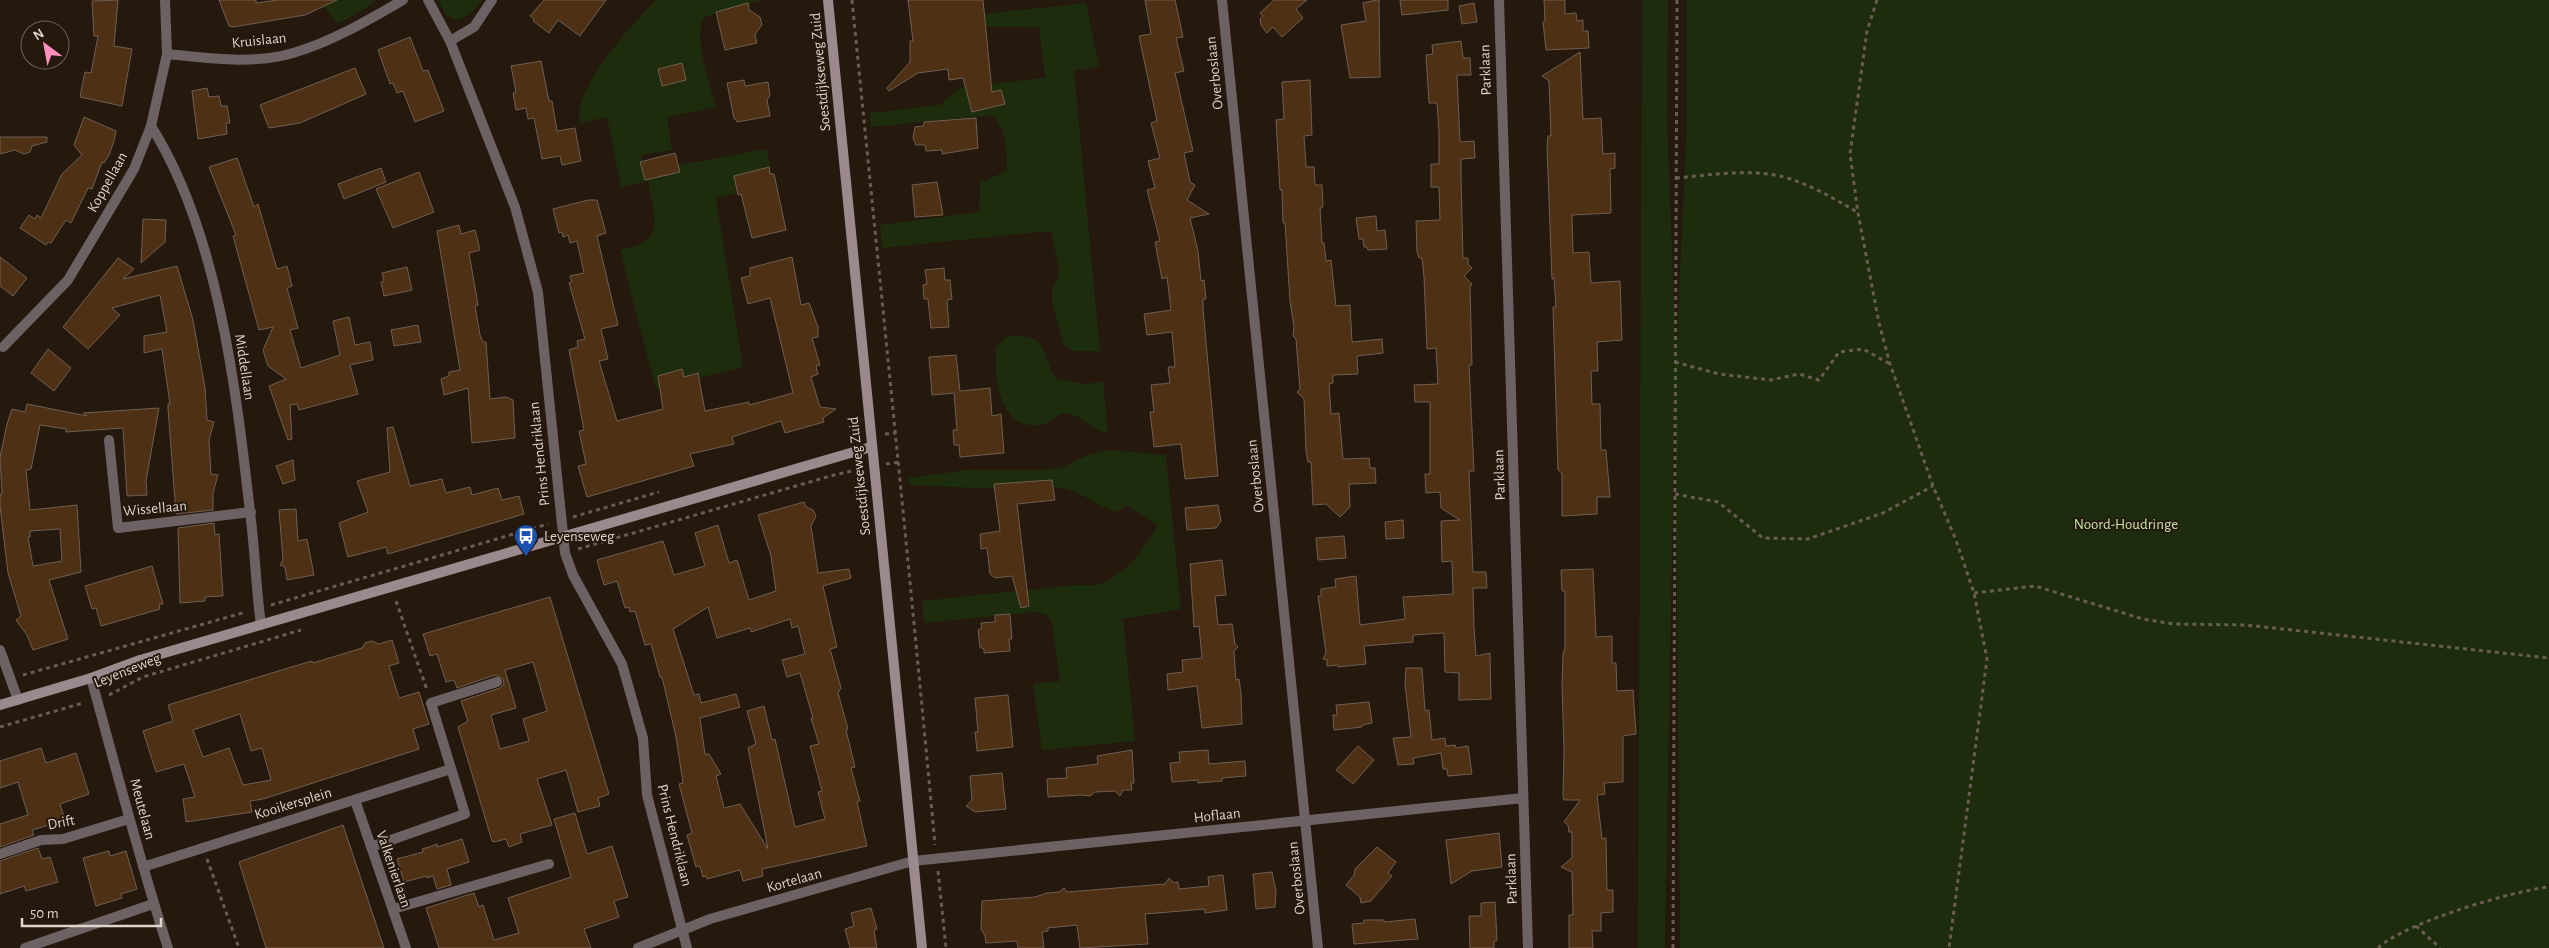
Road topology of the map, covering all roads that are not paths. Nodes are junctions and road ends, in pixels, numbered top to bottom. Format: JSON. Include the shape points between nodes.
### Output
{"nodes":[{"id":1,"x":165,"y":0,"type":"edge"},
{"id":2,"x":403,"y":0,"type":"edge"},
{"id":3,"x":428,"y":0,"type":"edge"},
{"id":4,"x":492,"y":0,"type":"edge"},
{"id":5,"x":828,"y":0,"type":"edge"},
{"id":6,"x":1222,"y":0,"type":"edge"},
{"id":7,"x":1498,"y":0,"type":"edge"},
{"id":8,"x":450,"y":41,"type":"junction"},
{"id":9,"x":167,"y":54,"type":"junction"},
{"id":10,"x":151,"y":126,"type":"junction"},
{"id":11,"x":1,"y":348,"type":"edge"},
{"id":12,"x":109,"y":440,"type":"dead end"},
{"id":13,"x":871,"y":447,"type":"junction"},
{"id":14,"x":250,"y":512,"type":"junction"},
{"id":15,"x":563,"y":536,"type":"junction"},
{"id":16,"x":261,"y":625,"type":"junction"},
{"id":17,"x":0,"y":650,"type":"edge"},
{"id":18,"x":91,"y":678,"type":"junction"},
{"id":19,"x":497,"y":682,"type":"dead end"},
{"id":20,"x":18,"y":700,"type":"junction"},
{"id":21,"x":0,"y":705,"type":"edge"},
{"id":22,"x":451,"y":769,"type":"junction"},
{"id":23,"x":1523,"y":798,"type":"junction"},
{"id":24,"x":355,"y":800,"type":"junction"},
{"id":25,"x":129,"y":819,"type":"junction"},
{"id":26,"x":1305,"y":822,"type":"junction"},
{"id":27,"x":371,"y":847,"type":"junction"},
{"id":28,"x":0,"y":854,"type":"edge"},
{"id":29,"x":913,"y":861,"type":"junction"},
{"id":30,"x":549,"y":864,"type":"dead end"},
{"id":31,"x":143,"y":867,"type":"junction"},
{"id":32,"x":153,"y":904,"type":"junction"},
{"id":33,"x":393,"y":909,"type":"junction"},
{"id":34,"x":683,"y":930,"type":"junction"},
{"id":35,"x":25,"y":948,"type":"edge"},
{"id":36,"x":168,"y":948,"type":"edge"},
{"id":37,"x":406,"y":948,"type":"edge"},
{"id":38,"x":638,"y":948,"type":"edge"},
{"id":39,"x":687,"y":948,"type":"edge"},
{"id":40,"x":922,"y":948,"type":"edge"},
{"id":41,"x":1318,"y":948,"type":"edge"},
{"id":42,"x":1528,"y":948,"type":"edge"}],
"edges":[{"from":1,"to":9,"type":"street","name":"Koppellaan"},
{"from":2,"to":9,"type":"street","name":"Kruislaan","via":[[340,34],[292,53],[248,60]]},
{"from":3,"to":8,"type":"street"},
{"from":4,"to":8,"type":"street","via":[[474,27]]},
{"from":5,"to":13,"type":"main road","name":"Soestdijkseweg Zuid"},
{"from":6,"to":26,"type":"street","name":"Overboslaan"},
{"from":7,"to":23,"type":"street","name":"Parklaan"},
{"from":8,"to":15,"type":"street","name":"Prins Hendriklaan","via":[[515,208],[538,292]]},
{"from":9,"to":10,"type":"street","name":"Koppellaan"},
{"from":10,"to":11,"type":"street","name":"Koppellaan","via":[[134,170],[68,280]]},
{"from":10,"to":14,"type":"street","name":"Middellaan","via":[[171,157],[200,234],[227,344]]},
{"from":12,"to":14,"type":"street","name":"Wissellaan","via":[[118,528]]},
{"from":13,"to":15,"type":"main road","name":"Leyenseweg"},
{"from":13,"to":29,"type":"main road","name":"Soestdijkseweg Zuid"},
{"from":14,"to":16,"type":"street","name":"Middellaan"},
{"from":15,"to":16,"type":"main road","name":"Leyenseweg"},
{"from":15,"to":34,"type":"street","name":"Prins Hendriklaan","via":[[573,575],[622,664],[643,738],[647,795]]},
{"from":16,"to":18,"type":"main road","name":"Leyenseweg","via":[[140,660]]},
{"from":17,"to":20,"type":"street"},
{"from":18,"to":20,"type":"main road","name":"Leyenseweg"},
{"from":18,"to":25,"type":"street","name":"Meutelaan"},
{"from":19,"to":22,"type":"street","via":[[431,703]]},
{"from":20,"to":21,"type":"main road","name":"Leyenseweg"},
{"from":22,"to":24,"type":"street","name":"Kooikersplein"},
{"from":22,"to":27,"type":"street","via":[[465,814]]},
{"from":23,"to":26,"type":"street","name":"Hoflaan"},
{"from":23,"to":42,"type":"street","name":"Parklaan"},
{"from":24,"to":27,"type":"street","name":"Valkenierlaan"},
{"from":24,"to":31,"type":"street","name":"Kooikersplein"},
{"from":25,"to":28,"type":"street","name":"Drift","via":[[63,839],[41,840]]},
{"from":25,"to":31,"type":"street","name":"Meutelaan"},
{"from":26,"to":29,"type":"street","name":"Hoflaan"},
{"from":26,"to":41,"type":"street","name":"Overboslaan"},
{"from":27,"to":33,"type":"street","name":"Valkenierlaan"},
{"from":29,"to":34,"type":"street","name":"Kortelaan","via":[[710,919]]},
{"from":29,"to":40,"type":"main road","name":"Soestdijkseweg Zuid"},
{"from":30,"to":33,"type":"street"},
{"from":31,"to":32,"type":"street","name":"Meutelaan"},
{"from":32,"to":35,"type":"street"},
{"from":32,"to":36,"type":"street","name":"Meutelaan"},
{"from":33,"to":37,"type":"street","name":"Valkenierlaan"},
{"from":34,"to":38,"type":"street","name":"Kortelaan"},
{"from":34,"to":39,"type":"street","name":"Prins Hendriklaan"}]}
